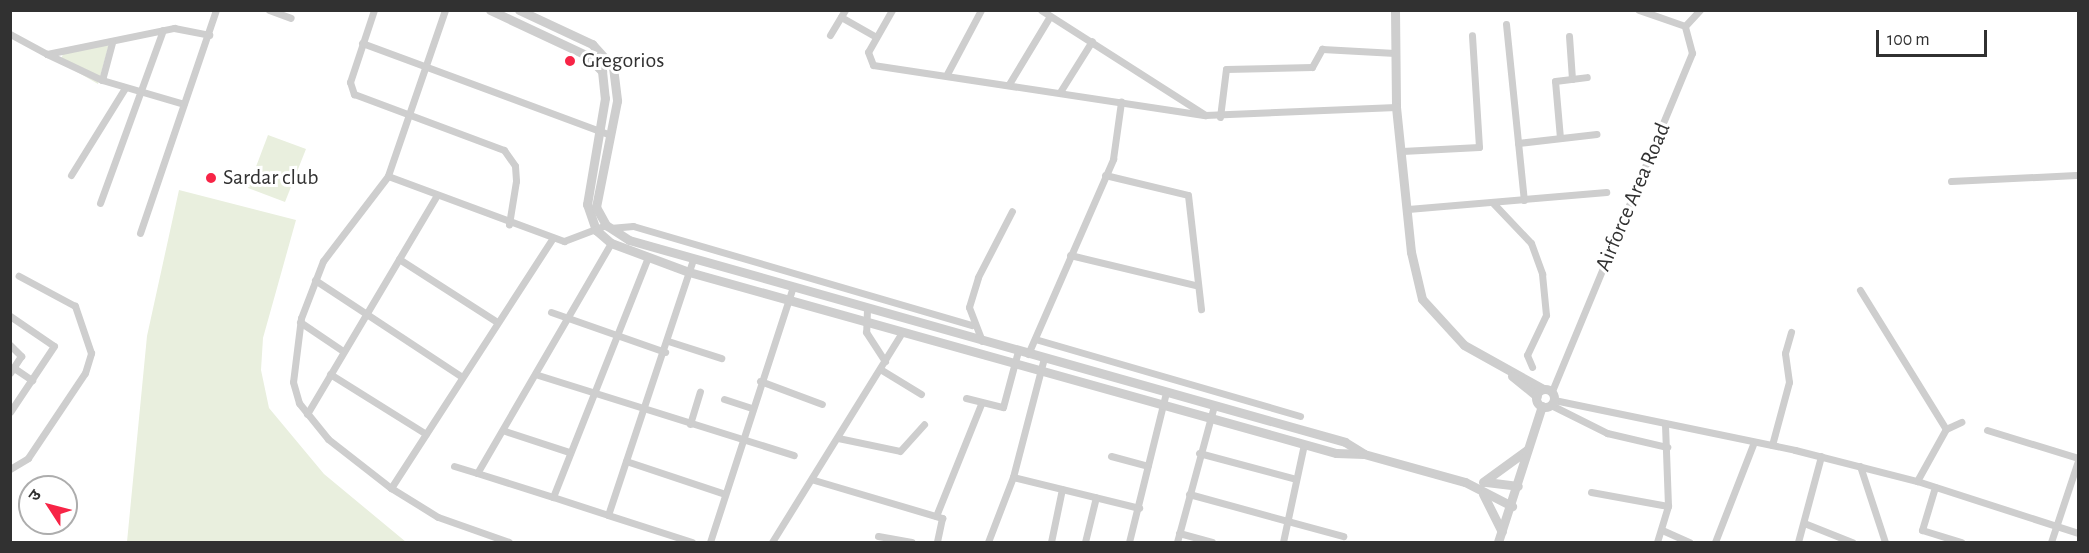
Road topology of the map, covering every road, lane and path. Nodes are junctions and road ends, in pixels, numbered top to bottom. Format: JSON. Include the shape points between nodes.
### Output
{"nodes":[{"id":1,"x":216,"y":10,"type":"edge"},
{"id":2,"x":269,"y":10,"type":"edge"},
{"id":3,"x":374,"y":10,"type":"edge"},
{"id":4,"x":445,"y":10,"type":"edge"},
{"id":5,"x":490,"y":10,"type":"edge"},
{"id":6,"x":519,"y":10,"type":"edge"},
{"id":7,"x":892,"y":10,"type":"edge"},
{"id":8,"x":981,"y":10,"type":"edge"},
{"id":9,"x":1041,"y":10,"type":"edge"},
{"id":10,"x":1395,"y":10,"type":"edge"},
{"id":11,"x":1639,"y":10,"type":"edge"},
{"id":12,"x":1700,"y":10,"type":"edge"},
{"id":13,"x":843,"y":14,"type":"edge"},
{"id":14,"x":1050,"y":16,"type":"junction"},
{"id":15,"x":291,"y":18,"type":"dead end"},
{"id":16,"x":1506,"y":24,"type":"dead end"},
{"id":17,"x":1684,"y":26,"type":"junction"},
{"id":18,"x":163,"y":30,"type":"junction"},
{"id":19,"x":10,"y":34,"type":"edge"},
{"id":20,"x":830,"y":34,"type":"dead end"},
{"id":21,"x":209,"y":35,"type":"junction"},
{"id":22,"x":1472,"y":35,"type":"dead end"},
{"id":23,"x":1569,"y":36,"type":"dead end"},
{"id":24,"x":876,"y":37,"type":"junction"},
{"id":25,"x":1092,"y":41,"type":"junction"},
{"id":26,"x":112,"y":42,"type":"junction"},
{"id":27,"x":362,"y":43,"type":"junction"},
{"id":28,"x":1395,"y":53,"type":"junction"},
{"id":29,"x":47,"y":54,"type":"junction"},
{"id":30,"x":425,"y":66,"type":"junction"},
{"id":31,"x":946,"y":74,"type":"junction"},
{"id":32,"x":1587,"y":77,"type":"dead end"},
{"id":33,"x":1572,"y":79,"type":"junction"},
{"id":34,"x":102,"y":80,"type":"junction"},
{"id":35,"x":1009,"y":84,"type":"junction"},
{"id":36,"x":125,"y":88,"type":"junction"},
{"id":37,"x":1060,"y":92,"type":"junction"},
{"id":38,"x":144,"y":93,"type":"junction"},
{"id":39,"x":1121,"y":102,"type":"junction"},
{"id":40,"x":184,"y":104,"type":"junction"},
{"id":41,"x":1396,"y":107,"type":"junction"},
{"id":42,"x":1205,"y":115,"type":"junction"},
{"id":43,"x":408,"y":116,"type":"junction"},
{"id":44,"x":1220,"y":117,"type":"junction"},
{"id":45,"x":599,"y":131,"type":"junction"},
{"id":46,"x":1596,"y":134,"type":"dead end"},
{"id":47,"x":611,"y":135,"type":"junction"},
{"id":48,"x":1560,"y":138,"type":"junction"},
{"id":49,"x":1518,"y":143,"type":"junction"},
{"id":50,"x":1402,"y":151,"type":"junction"},
{"id":51,"x":70,"y":175,"type":"dead end"},
{"id":52,"x":1105,"y":175,"type":"junction"},
{"id":53,"x":2076,"y":175,"type":"dead end"},
{"id":54,"x":388,"y":176,"type":"junction"},
{"id":55,"x":1951,"y":181,"type":"dead end"},
{"id":56,"x":1606,"y":192,"type":"dead end"},
{"id":57,"x":436,"y":197,"type":"junction"},
{"id":58,"x":1524,"y":200,"type":"junction"},
{"id":59,"x":100,"y":202,"type":"dead end"},
{"id":60,"x":1493,"y":203,"type":"junction"},
{"id":61,"x":1408,"y":209,"type":"junction"},
{"id":62,"x":1012,"y":211,"type":"dead end"},
{"id":63,"x":509,"y":224,"type":"junction"},
{"id":64,"x":608,"y":226,"type":"junction"},
{"id":65,"x":596,"y":230,"type":"junction"},
{"id":66,"x":140,"y":233,"type":"dead end"},
{"id":67,"x":553,"y":238,"type":"junction"},
{"id":68,"x":611,"y":243,"type":"junction"},
{"id":69,"x":728,"y":255,"type":"junction"},
{"id":70,"x":1070,"y":255,"type":"junction"},
{"id":71,"x":399,"y":259,"type":"junction"},
{"id":72,"x":647,"y":259,"type":"junction"},
{"id":73,"x":693,"y":260,"type":"junction"},
{"id":74,"x":723,"y":269,"type":"junction"},
{"id":75,"x":689,"y":272,"type":"junction"},
{"id":76,"x":19,"y":276,"type":"dead end"},
{"id":77,"x":315,"y":280,"type":"junction"},
{"id":78,"x":1195,"y":285,"type":"junction"},
{"id":79,"x":792,"y":289,"type":"junction"},
{"id":80,"x":1860,"y":290,"type":"dead end"},
{"id":81,"x":790,"y":299,"type":"junction"},
{"id":82,"x":867,"y":309,"type":"junction"},
{"id":83,"x":1201,"y":309,"type":"dead end"},
{"id":84,"x":551,"y":312,"type":"dead end"},
{"id":85,"x":367,"y":313,"type":"junction"},
{"id":86,"x":10,"y":316,"type":"edge"},
{"id":87,"x":571,"y":320,"type":"junction"},
{"id":88,"x":866,"y":320,"type":"junction"},
{"id":89,"x":300,"y":322,"type":"junction"},
{"id":90,"x":497,"y":322,"type":"junction"},
{"id":91,"x":972,"y":325,"type":"junction"},
{"id":92,"x":903,"y":331,"type":"junction"},
{"id":93,"x":1791,"y":332,"type":"dead end"},
{"id":94,"x":615,"y":336,"type":"junction"},
{"id":95,"x":1035,"y":339,"type":"junction"},
{"id":96,"x":668,"y":341,"type":"junction"},
{"id":97,"x":982,"y":341,"type":"junction"},
{"id":98,"x":10,"y":345,"type":"edge"},
{"id":99,"x":344,"y":351,"type":"junction"},
{"id":100,"x":1018,"y":351,"type":"junction"},
{"id":101,"x":664,"y":352,"type":"junction"},
{"id":102,"x":1028,"y":354,"type":"junction"},
{"id":103,"x":722,"y":358,"type":"dead end"},
{"id":104,"x":1044,"y":358,"type":"junction"},
{"id":105,"x":885,"y":361,"type":"junction"},
{"id":106,"x":1015,"y":363,"type":"junction"},
{"id":107,"x":1532,"y":367,"type":"dead end"},
{"id":108,"x":880,"y":369,"type":"junction"},
{"id":109,"x":12,"y":370,"type":"edge"},
{"id":110,"x":1043,"y":370,"type":"junction"},
{"id":111,"x":330,"y":374,"type":"junction"},
{"id":112,"x":538,"y":375,"type":"junction"},
{"id":113,"x":462,"y":377,"type":"junction"},
{"id":114,"x":32,"y":380,"type":"junction"},
{"id":115,"x":760,"y":381,"type":"junction"},
{"id":116,"x":1173,"y":381,"type":"junction"},
{"id":117,"x":700,"y":391,"type":"dead end"},
{"id":118,"x":1167,"y":393,"type":"junction"},
{"id":119,"x":921,"y":394,"type":"dead end"},
{"id":120,"x":592,"y":395,"type":"junction"},
{"id":121,"x":966,"y":398,"type":"dead end"},
{"id":122,"x":1546,"y":398,"type":"junction"},
{"id":123,"x":724,"y":399,"type":"dead end"},
{"id":124,"x":822,"y":404,"type":"dead end"},
{"id":125,"x":981,"y":404,"type":"junction"},
{"id":126,"x":1163,"y":405,"type":"junction"},
{"id":127,"x":1214,"y":406,"type":"junction"},
{"id":128,"x":752,"y":408,"type":"junction"},
{"id":129,"x":645,"y":410,"type":"junction"},
{"id":130,"x":10,"y":412,"type":"edge"},
{"id":131,"x":307,"y":414,"type":"junction"},
{"id":132,"x":1300,"y":416,"type":"dead end"},
{"id":133,"x":1211,"y":418,"type":"junction"},
{"id":134,"x":1961,"y":422,"type":"dead end"},
{"id":135,"x":690,"y":424,"type":"junction"},
{"id":136,"x":924,"y":424,"type":"dead end"},
{"id":137,"x":1665,"y":425,"type":"junction"},
{"id":138,"x":1946,"y":429,"type":"junction"},
{"id":139,"x":1987,"y":430,"type":"dead end"},
{"id":140,"x":505,"y":431,"type":"junction"},
{"id":141,"x":426,"y":434,"type":"junction"},
{"id":142,"x":838,"y":438,"type":"junction"},
{"id":143,"x":742,"y":440,"type":"junction"},
{"id":144,"x":1754,"y":442,"type":"junction"},
{"id":145,"x":1304,"y":444,"type":"junction"},
{"id":146,"x":1772,"y":445,"type":"junction"},
{"id":147,"x":1667,"y":447,"type":"junction"},
{"id":148,"x":1529,"y":448,"type":"junction"},
{"id":149,"x":569,"y":452,"type":"junction"},
{"id":150,"x":1199,"y":453,"type":"junction"},
{"id":151,"x":794,"y":454,"type":"dead end"},
{"id":152,"x":1364,"y":454,"type":"junction"},
{"id":153,"x":1111,"y":456,"type":"dead end"},
{"id":154,"x":1821,"y":456,"type":"junction"},
{"id":155,"x":2079,"y":460,"type":"edge"},
{"id":156,"x":627,"y":461,"type":"junction"},
{"id":157,"x":454,"y":466,"type":"dead end"},
{"id":158,"x":1148,"y":466,"type":"junction"},
{"id":159,"x":1860,"y":466,"type":"junction"},
{"id":160,"x":10,"y":469,"type":"edge"},
{"id":161,"x":477,"y":473,"type":"junction"},
{"id":162,"x":1012,"y":477,"type":"junction"},
{"id":163,"x":1296,"y":479,"type":"junction"},
{"id":164,"x":813,"y":480,"type":"junction"},
{"id":165,"x":1917,"y":481,"type":"junction"},
{"id":166,"x":1518,"y":486,"type":"junction"},
{"id":167,"x":1483,"y":487,"type":"junction"},
{"id":168,"x":1935,"y":487,"type":"junction"},
{"id":169,"x":391,"y":488,"type":"junction"},
{"id":170,"x":1062,"y":489,"type":"junction"},
{"id":171,"x":1591,"y":492,"type":"dead end"},
{"id":172,"x":725,"y":494,"type":"junction"},
{"id":173,"x":1189,"y":494,"type":"junction"},
{"id":174,"x":553,"y":497,"type":"junction"},
{"id":175,"x":1095,"y":497,"type":"junction"},
{"id":176,"x":1512,"y":506,"type":"junction"},
{"id":177,"x":1668,"y":506,"type":"junction"},
{"id":178,"x":1139,"y":508,"type":"junction"},
{"id":179,"x":608,"y":515,"type":"junction"},
{"id":180,"x":936,"y":516,"type":"junction"},
{"id":181,"x":1287,"y":520,"type":"junction"},
{"id":182,"x":1804,"y":523,"type":"junction"},
{"id":183,"x":2057,"y":526,"type":"junction"},
{"id":184,"x":1662,"y":530,"type":"junction"},
{"id":185,"x":1179,"y":532,"type":"junction"},
{"id":186,"x":1502,"y":532,"type":"junction"},
{"id":187,"x":2079,"y":533,"type":"edge"},
{"id":188,"x":878,"y":536,"type":"dead end"},
{"id":189,"x":1343,"y":536,"type":"dead end"},
{"id":190,"x":509,"y":543,"type":"edge"},
{"id":191,"x":692,"y":543,"type":"edge"},
{"id":192,"x":710,"y":543,"type":"edge"},
{"id":193,"x":772,"y":543,"type":"edge"},
{"id":194,"x":911,"y":543,"type":"edge"},
{"id":195,"x":937,"y":543,"type":"edge"},
{"id":196,"x":988,"y":543,"type":"edge"},
{"id":197,"x":1051,"y":543,"type":"edge"},
{"id":198,"x":1085,"y":543,"type":"edge"},
{"id":199,"x":1129,"y":543,"type":"edge"},
{"id":200,"x":1177,"y":543,"type":"edge"},
{"id":201,"x":1212,"y":543,"type":"edge"},
{"id":202,"x":1282,"y":543,"type":"edge"},
{"id":203,"x":1498,"y":543,"type":"edge"},
{"id":204,"x":1657,"y":543,"type":"edge"},
{"id":205,"x":1689,"y":543,"type":"edge"},
{"id":206,"x":1715,"y":543,"type":"edge"},
{"id":207,"x":1798,"y":543,"type":"edge"},
{"id":208,"x":1852,"y":543,"type":"edge"},
{"id":209,"x":1885,"y":543,"type":"edge"},
{"id":210,"x":1961,"y":543,"type":"edge"},
{"id":211,"x":2051,"y":543,"type":"edge"}],
"edges":[{"from":1,"to":21,"type":"street"},
{"from":2,"to":15,"type":"street"},
{"from":3,"to":27,"type":"street"},
{"from":4,"to":30,"type":"street"},
{"from":5,"to":45,"type":"street","via":[[595,61],[606,84]]},
{"from":6,"to":47,"type":"street","via":[[606,56],[618,84]]},
{"from":7,"to":24,"type":"street"},
{"from":8,"to":31,"type":"street"},
{"from":9,"to":14,"type":"street"},
{"from":10,"to":28,"type":"street"},
{"from":11,"to":17,"type":"street"},
{"from":12,"to":17,"type":"street"},
{"from":13,"to":20,"type":"street"},
{"from":13,"to":24,"type":"street"},
{"from":14,"to":25,"type":"street"},
{"from":14,"to":35,"type":"street"},
{"from":16,"to":49,"type":"street"},
{"from":17,"to":122,"type":"street","name":"Airforce Area Road","via":[[1692,44],[1689,65]]},
{"from":18,"to":21,"type":"street"},
{"from":18,"to":26,"type":"street"},
{"from":18,"to":38,"type":"street"},
{"from":19,"to":29,"type":"street"},
{"from":21,"to":40,"type":"street"},
{"from":22,"to":50,"type":"street","via":[[1479,147]]},
{"from":23,"to":33,"type":"street"},
{"from":24,"to":31,"type":"street","via":[[867,57],[873,65]]},
{"from":25,"to":37,"type":"street"},
{"from":25,"to":42,"type":"street"},
{"from":26,"to":29,"type":"street"},
{"from":26,"to":34,"type":"street"},
{"from":27,"to":30,"type":"street"},
{"from":27,"to":43,"type":"street","via":[[350,82],[358,97]]},
{"from":28,"to":41,"type":"street"},
{"from":28,"to":44,"type":"street","via":[[1323,49],[1312,67],[1226,69]]},
{"from":29,"to":34,"type":"street"},
{"from":30,"to":43,"type":"street"},
{"from":30,"to":45,"type":"street"},
{"from":31,"to":35,"type":"street"},
{"from":32,"to":33,"type":"street"},
{"from":33,"to":48,"type":"street","via":[[1555,81]]},
{"from":34,"to":36,"type":"street"},
{"from":35,"to":37,"type":"street"},
{"from":36,"to":38,"type":"street"},
{"from":36,"to":51,"type":"street"},
{"from":37,"to":39,"type":"street"},
{"from":38,"to":40,"type":"street"},
{"from":38,"to":59,"type":"street"},
{"from":39,"to":42,"type":"street"},
{"from":39,"to":52,"type":"street"},
{"from":40,"to":66,"type":"street"},
{"from":41,"to":44,"type":"street"},
{"from":41,"to":50,"type":"street"},
{"from":42,"to":44,"type":"street"},
{"from":43,"to":54,"type":"street"},
{"from":43,"to":63,"type":"street","via":[[497,145],[511,156],[516,181]]},
{"from":45,"to":47,"type":"street"},
{"from":45,"to":65,"type":"street","via":[[587,204]]},
{"from":46,"to":48,"type":"street"},
{"from":47,"to":64,"type":"street","via":[[596,199]]},
{"from":48,"to":49,"type":"street"},
{"from":49,"to":58,"type":"street"},
{"from":50,"to":61,"type":"street"},
{"from":52,"to":70,"type":"street"},
{"from":52,"to":78,"type":"street","via":[[1188,195]]},
{"from":53,"to":55,"type":"street"},
{"from":54,"to":57,"type":"street"},
{"from":54,"to":77,"type":"street","via":[[334,243]]},
{"from":56,"to":58,"type":"street"},
{"from":57,"to":63,"type":"street"},
{"from":57,"to":71,"type":"street"},
{"from":58,"to":60,"type":"street"},
{"from":60,"to":61,"type":"street"},
{"from":60,"to":107,"type":"street","via":[[1531,243],[1542,274],[1546,315],[1527,355]]},
{"from":61,"to":122,"type":"street","via":[[1422,299],[1449,333]]},
{"from":62,"to":91,"type":"street","via":[[978,277],[969,307]]},
{"from":63,"to":67,"type":"street"},
{"from":64,"to":65,"type":"street"},
{"from":64,"to":69,"type":"street","via":[[633,226]]},
{"from":64,"to":73,"type":"street","via":[[643,246]]},
{"from":65,"to":67,"type":"street","via":[[573,240]]},
{"from":65,"to":68,"type":"street"},
{"from":67,"to":90,"type":"street"},
{"from":68,"to":72,"type":"street"},
{"from":68,"to":87,"type":"street"},
{"from":69,"to":74,"type":"street"},
{"from":69,"to":91,"type":"street"},
{"from":70,"to":78,"type":"street"},
{"from":70,"to":95,"type":"street"},
{"from":71,"to":85,"type":"street"},
{"from":71,"to":90,"type":"street"},
{"from":72,"to":75,"type":"street"},
{"from":72,"to":94,"type":"street"},
{"from":73,"to":74,"type":"street"},
{"from":73,"to":75,"type":"street"},
{"from":74,"to":79,"type":"street"},
{"from":75,"to":81,"type":"street"},
{"from":75,"to":96,"type":"street"},
{"from":76,"to":160,"type":"street","via":[[75,306],[91,353],[85,373],[28,458]]},
{"from":77,"to":85,"type":"street"},
{"from":77,"to":89,"type":"street"},
{"from":78,"to":83,"type":"street"},
{"from":79,"to":81,"type":"street"},
{"from":79,"to":82,"type":"street"},
{"from":80,"to":138,"type":"street"},
{"from":81,"to":88,"type":"street"},
{"from":81,"to":115,"type":"street"},
{"from":82,"to":88,"type":"street"},
{"from":82,"to":97,"type":"street"},
{"from":84,"to":87,"type":"street"},
{"from":85,"to":99,"type":"street"},
{"from":85,"to":113,"type":"street"},
{"from":86,"to":114,"type":"street","via":[[53,344]]},
{"from":87,"to":94,"type":"street"},
{"from":87,"to":112,"type":"street"},
{"from":88,"to":92,"type":"street"},
{"from":88,"to":105,"type":"street","via":[[868,337]]},
{"from":89,"to":99,"type":"street"},
{"from":89,"to":131,"type":"street","via":[[293,382]]},
{"from":90,"to":113,"type":"street"},
{"from":91,"to":97,"type":"street"},
{"from":92,"to":105,"type":"street"},
{"from":92,"to":106,"type":"street"},
{"from":93,"to":146,"type":"street","via":[[1785,353],[1790,382]]},
{"from":94,"to":101,"type":"street"},
{"from":94,"to":120,"type":"street"},
{"from":95,"to":102,"type":"street"},
{"from":95,"to":116,"type":"street"},
{"from":96,"to":101,"type":"street"},
{"from":96,"to":103,"type":"street"},
{"from":97,"to":100,"type":"street"},
{"from":98,"to":109,"type":"street","via":[[21,353]]},
{"from":99,"to":111,"type":"street"},
{"from":100,"to":102,"type":"street"},
{"from":100,"to":106,"type":"street"},
{"from":101,"to":129,"type":"street"},
{"from":102,"to":104,"type":"street"},
{"from":104,"to":110,"type":"street"},
{"from":104,"to":118,"type":"street"},
{"from":105,"to":108,"type":"street"},
{"from":106,"to":110,"type":"street"},
{"from":106,"to":125,"type":"street","via":[[1003,407]]},
{"from":108,"to":119,"type":"street"},
{"from":108,"to":142,"type":"street"},
{"from":109,"to":114,"type":"street"},
{"from":110,"to":126,"type":"street"},
{"from":110,"to":162,"type":"street"},
{"from":111,"to":131,"type":"street"},
{"from":111,"to":141,"type":"street"},
{"from":112,"to":120,"type":"street"},
{"from":112,"to":140,"type":"street"},
{"from":113,"to":141,"type":"street"},
{"from":114,"to":130,"type":"street"},
{"from":115,"to":124,"type":"street"},
{"from":115,"to":128,"type":"street"},
{"from":116,"to":118,"type":"street"},
{"from":116,"to":132,"type":"street"},
{"from":117,"to":135,"type":"street"},
{"from":118,"to":126,"type":"street"},
{"from":118,"to":127,"type":"street"},
{"from":120,"to":129,"type":"street"},
{"from":120,"to":149,"type":"street"},
{"from":121,"to":125,"type":"street"},
{"from":122,"to":137,"type":"street"},
{"from":122,"to":147,"type":"street","via":[[1607,433]]},
{"from":122,"to":148,"type":"street","name":"Airforce Area Road"},
{"from":123,"to":128,"type":"street"},
{"from":125,"to":180,"type":"street"},
{"from":126,"to":133,"type":"street"},
{"from":126,"to":158,"type":"street"},
{"from":127,"to":133,"type":"street"},
{"from":127,"to":152,"type":"street","via":[[1345,442]]},
{"from":128,"to":143,"type":"street"},
{"from":129,"to":135,"type":"street"},
{"from":129,"to":156,"type":"street"},
{"from":131,"to":169,"type":"street","via":[[328,439]]},
{"from":133,"to":145,"type":"street"},
{"from":133,"to":150,"type":"street"},
{"from":134,"to":138,"type":"street"},
{"from":135,"to":143,"type":"street"},
{"from":136,"to":142,"type":"street","via":[[900,451]]},
{"from":137,"to":144,"type":"street"},
{"from":137,"to":147,"type":"street"},
{"from":138,"to":165,"type":"street"},
{"from":139,"to":155,"type":"street"},
{"from":140,"to":149,"type":"street"},
{"from":140,"to":161,"type":"street"},
{"from":141,"to":169,"type":"street"},
{"from":142,"to":164,"type":"street"},
{"from":143,"to":151,"type":"street"},
{"from":143,"to":172,"type":"street"},
{"from":144,"to":146,"type":"street"},
{"from":144,"to":206,"type":"street"},
{"from":145,"to":152,"type":"street"},
{"from":145,"to":163,"type":"street"},
{"from":146,"to":154,"type":"street"},
{"from":147,"to":177,"type":"street"},
{"from":148,"to":166,"type":"street","name":"Airforce Area Road"},
{"from":148,"to":167,"type":"street"},
{"from":149,"to":174,"type":"street"},
{"from":150,"to":163,"type":"street"},
{"from":150,"to":173,"type":"street"},
{"from":152,"to":167,"type":"street"},
{"from":153,"to":158,"type":"street"},
{"from":154,"to":159,"type":"street"},
{"from":154,"to":182,"type":"street"},
{"from":155,"to":183,"type":"street"},
{"from":156,"to":172,"type":"street"},
{"from":156,"to":179,"type":"street"},
{"from":157,"to":161,"type":"street"},
{"from":158,"to":178,"type":"street"},
{"from":159,"to":165,"type":"street"},
{"from":159,"to":209,"type":"street"},
{"from":161,"to":174,"type":"street"},
{"from":162,"to":170,"type":"street"},
{"from":162,"to":196,"type":"street"},
{"from":163,"to":181,"type":"street"},
{"from":164,"to":180,"type":"street"},
{"from":164,"to":193,"type":"street"},
{"from":165,"to":168,"type":"street"},
{"from":166,"to":167,"type":"street"},
{"from":166,"to":176,"type":"street","name":"Airforce Area Road"},
{"from":167,"to":176,"type":"street"},
{"from":167,"to":186,"type":"street"},
{"from":168,"to":183,"type":"street"},
{"from":168,"to":210,"type":"street","via":[[1922,530]]},
{"from":169,"to":190,"type":"street","via":[[438,517]]},
{"from":170,"to":175,"type":"street"},
{"from":170,"to":197,"type":"street"},
{"from":171,"to":177,"type":"street"},
{"from":172,"to":192,"type":"street"},
{"from":173,"to":181,"type":"street"},
{"from":173,"to":185,"type":"street"},
{"from":174,"to":179,"type":"street"},
{"from":175,"to":178,"type":"street"},
{"from":175,"to":198,"type":"street"},
{"from":176,"to":186,"type":"street","name":"Airforce Area Road"},
{"from":177,"to":184,"type":"street"},
{"from":178,"to":199,"type":"street"},
{"from":179,"to":191,"type":"street"},
{"from":180,"to":195,"type":"street","via":[[942,518]]},
{"from":181,"to":189,"type":"street"},
{"from":181,"to":202,"type":"street"},
{"from":182,"to":207,"type":"street"},
{"from":182,"to":208,"type":"street"},
{"from":183,"to":187,"type":"street"},
{"from":183,"to":211,"type":"street"},
{"from":184,"to":204,"type":"street"},
{"from":184,"to":205,"type":"street"},
{"from":185,"to":200,"type":"street"},
{"from":185,"to":201,"type":"street"},
{"from":186,"to":203,"type":"street","name":"Airforce Area Road"},
{"from":188,"to":194,"type":"street"}]}
